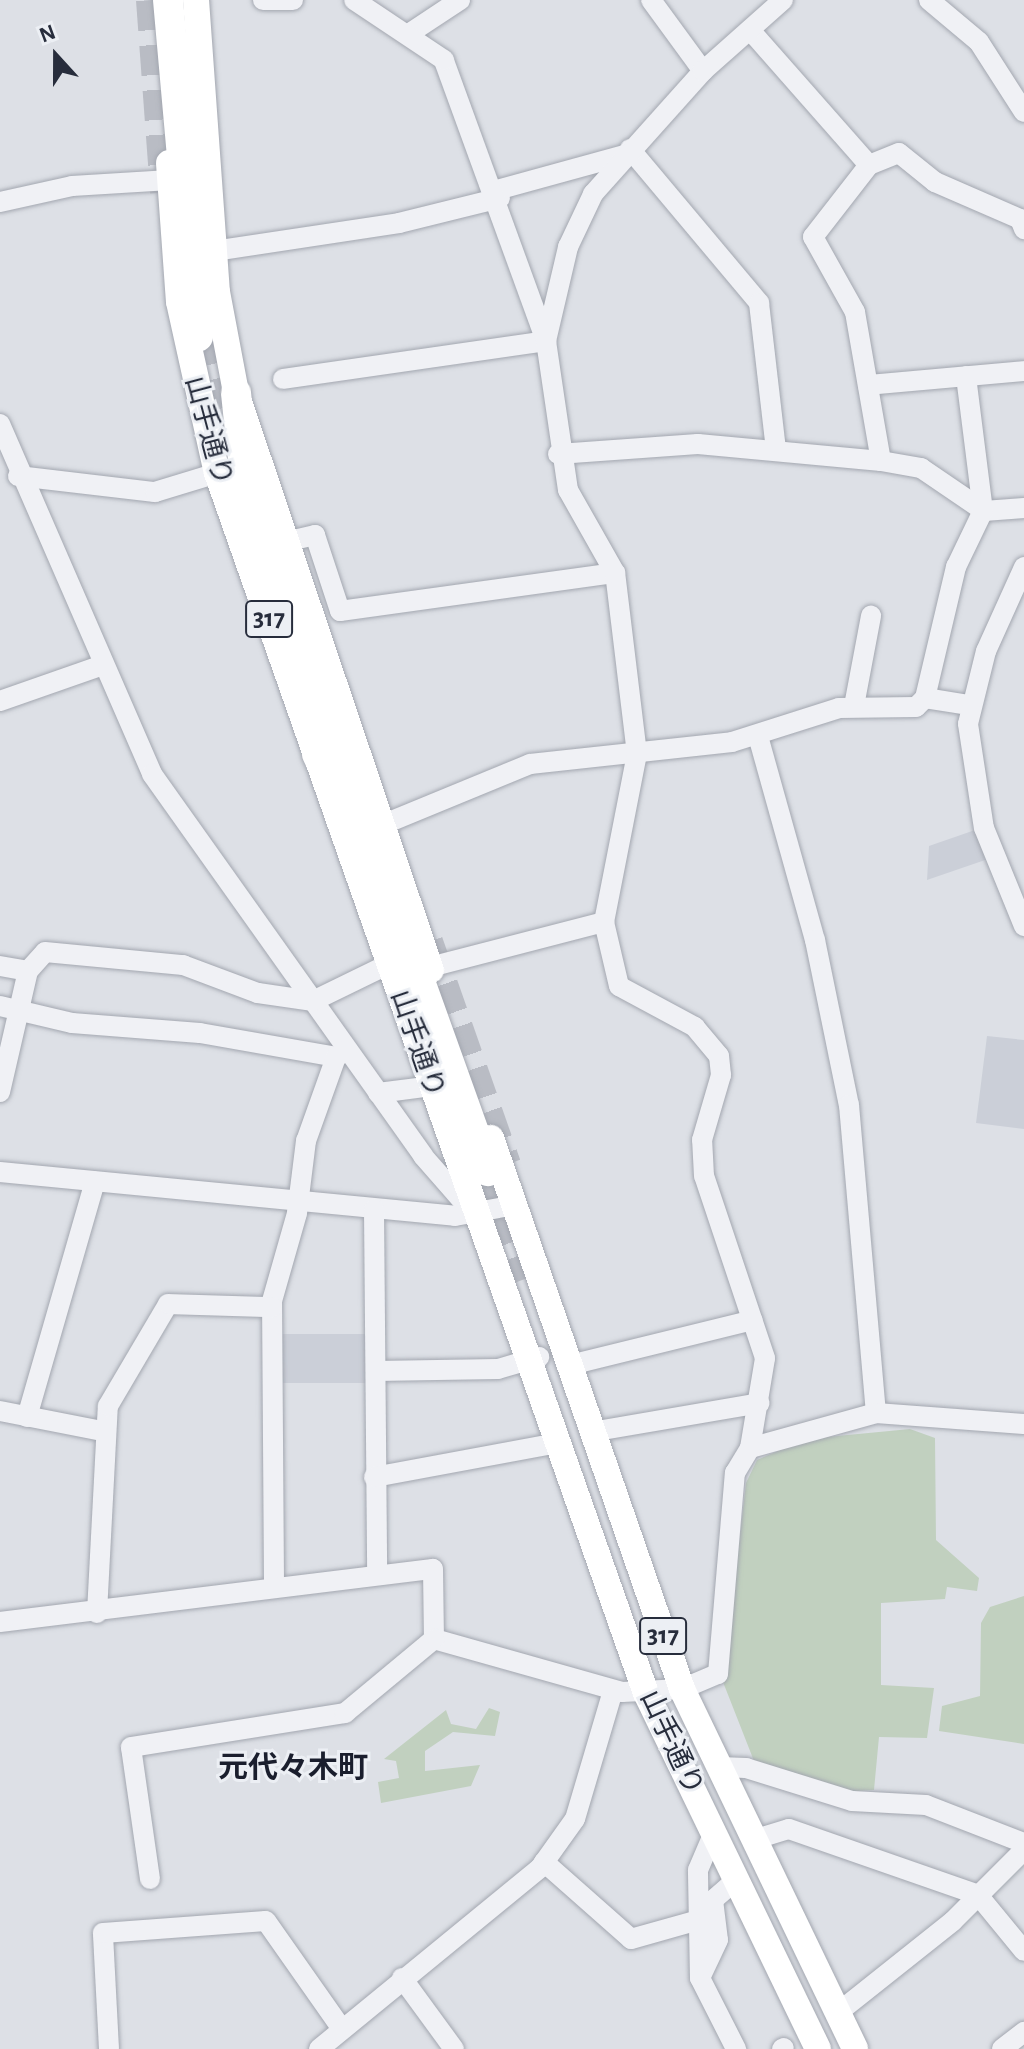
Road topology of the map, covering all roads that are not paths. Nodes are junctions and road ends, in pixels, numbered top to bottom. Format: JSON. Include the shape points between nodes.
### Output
{"nodes":[{"id":1,"x":156,"y":0,"type":"edge"},
{"id":2,"x":168,"y":0,"type":"edge"},
{"id":3,"x":180,"y":0,"type":"edge"},
{"id":4,"x":196,"y":0,"type":"edge"},
{"id":5,"x":263,"y":0,"type":"edge"},
{"id":6,"x":293,"y":0,"type":"edge"},
{"id":7,"x":354,"y":0,"type":"edge"},
{"id":8,"x":460,"y":0,"type":"edge"},
{"id":9,"x":651,"y":0,"type":"edge"},
{"id":10,"x":783,"y":0,"type":"edge"},
{"id":11,"x":929,"y":0,"type":"edge"},
{"id":12,"x":750,"y":30,"type":"junction"},
{"id":13,"x":410,"y":33,"type":"junction"},
{"id":14,"x":703,"y":71,"type":"junction"},
{"id":15,"x":182,"y":90,"type":"junction"},
{"id":16,"x":1024,"y":112,"type":"edge"},
{"id":17,"x":627,"y":152,"type":"junction"},
{"id":18,"x":869,"y":165,"type":"junction"},
{"id":19,"x":170,"y":180,"type":"junction"},
{"id":20,"x":498,"y":194,"type":"junction"},
{"id":21,"x":0,"y":202,"type":"edge"},
{"id":22,"x":1024,"y":229,"type":"edge"},
{"id":23,"x":214,"y":251,"type":"junction"},
{"id":24,"x":217,"y":292,"type":"junction"},
{"id":25,"x":204,"y":335,"type":"tunnel mouth"},
{"id":26,"x":546,"y":341,"type":"junction"},
{"id":27,"x":1024,"y":371,"type":"edge"},
{"id":28,"x":191,"y":374,"type":"junction"},
{"id":29,"x":966,"y":376,"type":"junction"},
{"id":30,"x":283,"y":379,"type":"dead end"},
{"id":31,"x":868,"y":385,"type":"junction"},
{"id":32,"x":236,"y":393,"type":"junction"},
{"id":33,"x":0,"y":424,"type":"edge"},
{"id":34,"x":776,"y":450,"type":"junction"},
{"id":35,"x":558,"y":454,"type":"junction"},
{"id":36,"x":881,"y":461,"type":"junction"},
{"id":37,"x":10,"y":468,"type":"edge"},
{"id":38,"x":217,"y":473,"type":"junction"},
{"id":39,"x":1024,"y":508,"type":"edge"},
{"id":40,"x":983,"y":511,"type":"junction"},
{"id":41,"x":285,"y":542,"type":"junction"},
{"id":42,"x":1024,"y":567,"type":"edge"},
{"id":43,"x":615,"y":573,"type":"junction"},
{"id":44,"x":871,"y":616,"type":"dead end"},
{"id":45,"x":100,"y":666,"type":"junction"},
{"id":46,"x":925,"y":698,"type":"junction"},
{"id":47,"x":0,"y":701,"type":"edge"},
{"id":48,"x":969,"y":705,"type":"junction"},
{"id":49,"x":854,"y":706,"type":"junction"},
{"id":50,"x":758,"y":736,"type":"junction"},
{"id":51,"x":317,"y":754,"type":"junction"},
{"id":52,"x":637,"y":754,"type":"junction"},
{"id":53,"x":382,"y":825,"type":"junction"},
{"id":54,"x":1019,"y":898,"type":"edge"},
{"id":55,"x":604,"y":922,"type":"junction"},
{"id":56,"x":1024,"y":926,"type":"edge"},
{"id":57,"x":389,"y":964,"type":"junction"},
{"id":58,"x":0,"y":966,"type":"edge"},
{"id":59,"x":430,"y":967,"type":"junction"},
{"id":60,"x":28,"y":971,"type":"junction"},
{"id":61,"x":313,"y":1001,"type":"junction"},
{"id":62,"x":0,"y":1006,"type":"edge"},
{"id":63,"x":23,"y":1011,"type":"junction"},
{"id":64,"x":342,"y":1053,"type":"junction"},
{"id":65,"x":432,"y":1086,"type":"junction"},
{"id":66,"x":0,"y":1092,"type":"edge"},
{"id":67,"x":378,"y":1093,"type":"junction"},
{"id":68,"x":0,"y":1172,"type":"edge"},
{"id":69,"x":95,"y":1182,"type":"junction"},
{"id":70,"x":298,"y":1201,"type":"junction"},
{"id":71,"x":515,"y":1205,"type":"junction"},
{"id":72,"x":374,"y":1209,"type":"junction"},
{"id":73,"x":477,"y":1217,"type":"junction"},
{"id":74,"x":542,"y":1281,"type":"junction"},
{"id":75,"x":272,"y":1307,"type":"junction"},
{"id":76,"x":753,"y":1320,"type":"junction"},
{"id":77,"x":534,"y":1359,"type":"junction"},
{"id":78,"x":570,"y":1365,"type":"junction"},
{"id":79,"x":376,"y":1371,"type":"junction"},
{"id":80,"x":760,"y":1403,"type":"junction"},
{"id":81,"x":0,"y":1411,"type":"edge"},
{"id":82,"x":876,"y":1413,"type":"junction"},
{"id":83,"x":27,"y":1417,"type":"junction"},
{"id":84,"x":1024,"y":1424,"type":"edge"},
{"id":85,"x":102,"y":1431,"type":"junction"},
{"id":86,"x":591,"y":1432,"type":"junction"},
{"id":87,"x":555,"y":1433,"type":"junction"},
{"id":88,"x":750,"y":1448,"type":"junction"},
{"id":89,"x":374,"y":1477,"type":"junction"},
{"id":90,"x":620,"y":1511,"type":"junction"},
{"id":91,"x":377,"y":1573,"type":"junction"},
{"id":92,"x":274,"y":1583,"type":"junction"},
{"id":93,"x":97,"y":1613,"type":"junction"},
{"id":94,"x":0,"y":1622,"type":"edge"},
{"id":95,"x":621,"y":1625,"type":"junction"},
{"id":96,"x":434,"y":1639,"type":"junction"},
{"id":97,"x":682,"y":1689,"type":"junction"},
{"id":98,"x":613,"y":1691,"type":"junction"},
{"id":99,"x":646,"y":1693,"type":"junction"},
{"id":100,"x":719,"y":1767,"type":"junction"},
{"id":101,"x":713,"y":1834,"type":"junction"},
{"id":102,"x":756,"y":1839,"type":"junction"},
{"id":103,"x":1024,"y":1843,"type":"edge"},
{"id":104,"x":1024,"y":1850,"type":"edge"},
{"id":105,"x":544,"y":1862,"type":"junction"},
{"id":106,"x":150,"y":1879,"type":"dead end"},
{"id":107,"x":736,"y":1880,"type":"junction"},
{"id":108,"x":978,"y":1895,"type":"junction"},
{"id":109,"x":695,"y":1921,"type":"junction"},
{"id":110,"x":1024,"y":1951,"type":"edge"},
{"id":111,"x":402,"y":1978,"type":"junction"},
{"id":112,"x":700,"y":1978,"type":"junction"},
{"id":113,"x":840,"y":2011,"type":"junction"},
{"id":114,"x":342,"y":2029,"type":"junction"},
{"id":115,"x":1024,"y":2032,"type":"edge"},
{"id":116,"x":109,"y":2049,"type":"edge"},
{"id":117,"x":319,"y":2049,"type":"edge"},
{"id":118,"x":454,"y":2049,"type":"edge"},
{"id":119,"x":736,"y":2049,"type":"edge"},
{"id":120,"x":818,"y":2049,"type":"edge"},
{"id":121,"x":855,"y":2049,"type":"edge"},
{"id":122,"x":1002,"y":2049,"type":"edge"}],
"edges":[{"from":1,"to":19,"type":"main road","name":"山手通り","number":"317"},
{"from":2,"to":15,"type":"highway"},
{"from":3,"to":15,"type":"highway"},
{"from":4,"to":23,"type":"main road","name":"山手通り","number":"317"},
{"from":5,"to":6,"type":"street"},
{"from":7,"to":13,"type":"street"},
{"from":8,"to":13,"type":"street"},
{"from":9,"to":14,"type":"street"},
{"from":10,"to":12,"type":"street"},
{"from":11,"to":16,"type":"street","via":[[979,42]]},
{"from":12,"to":14,"type":"street"},
{"from":12,"to":18,"type":"street"},
{"from":13,"to":20,"type":"street","via":[[444,60]]},
{"from":14,"to":17,"type":"street"},
{"from":15,"to":25,"type":"highway"},
{"from":17,"to":20,"type":"street"},
{"from":17,"to":26,"type":"street","via":[[577,219]]},
{"from":17,"to":34,"type":"street","via":[[759,303]]},
{"from":18,"to":22,"type":"street","via":[[899,153],[935,182],[1020,219]]},
{"from":18,"to":31,"type":"street","via":[[813,237],[855,312]]},
{"from":19,"to":21,"type":"street","via":[[72,186]]},
{"from":19,"to":28,"type":"main road","name":"山手通り","number":"317"},
{"from":20,"to":23,"type":"street","via":[[399,223]]},
{"from":20,"to":26,"type":"street"},
{"from":23,"to":24,"type":"main road","name":"山手通り","number":"317"},
{"from":24,"to":28,"type":"main road","via":[[219,359],[214,369]]},
{"from":24,"to":32,"type":"main road","name":"山手通り","number":"317"},
{"from":26,"to":30,"type":"street"},
{"from":26,"to":35,"type":"street"},
{"from":27,"to":29,"type":"street"},
{"from":28,"to":38,"type":"main road","name":"山手通り","number":"317"},
{"from":29,"to":31,"type":"street"},
{"from":29,"to":40,"type":"street"},
{"from":31,"to":36,"type":"street"},
{"from":32,"to":41,"type":"main road","name":"山手通り","number":"317"},
{"from":32,"to":51,"type":"highway","via":[[247,498],[482,1173],[379,895]]},
{"from":33,"to":37,"type":"street"},
{"from":34,"to":35,"type":"street","via":[[698,444]]},
{"from":34,"to":36,"type":"street"},
{"from":35,"to":43,"type":"street","via":[[568,490]]},
{"from":36,"to":40,"type":"street","via":[[921,468]]},
{"from":37,"to":38,"type":"street","via":[[155,492]]},
{"from":37,"to":45,"type":"street"},
{"from":38,"to":51,"type":"main road","name":"山手通り","number":"317"},
{"from":39,"to":40,"type":"street"},
{"from":40,"to":46,"type":"street","via":[[956,567]]},
{"from":41,"to":43,"type":"street","via":[[315,535],[340,611]]},
{"from":41,"to":53,"type":"main road","name":"山手通り","number":"317"},
{"from":42,"to":48,"type":"street"},
{"from":43,"to":52,"type":"street"},
{"from":44,"to":49,"type":"street"},
{"from":45,"to":47,"type":"street"},
{"from":45,"to":61,"type":"street","via":[[176,813]]},
{"from":46,"to":48,"type":"street"},
{"from":46,"to":49,"type":"street","via":[[916,707]]},
{"from":48,"to":54,"type":"street","via":[[984,828]]},
{"from":49,"to":50,"type":"street"},
{"from":50,"to":52,"type":"street"},
{"from":50,"to":82,"type":"street","via":[[812,926],[849,1105]]},
{"from":51,"to":57,"type":"main road","name":"山手通り","number":"317"},
{"from":52,"to":53,"type":"street","via":[[530,764]]},
{"from":52,"to":55,"type":"street"},
{"from":53,"to":59,"type":"main road","name":"山手通り","number":"317"},
{"from":54,"to":56,"type":"street"},
{"from":55,"to":59,"type":"street"},
{"from":55,"to":76,"type":"street","via":[[619,986],[691,1024],[719,1056],[721,1075],[702,1140],[704,1176]]},
{"from":57,"to":61,"type":"street"},
{"from":57,"to":65,"type":"main road","name":"山手通り","number":"317"},
{"from":58,"to":60,"type":"street"},
{"from":59,"to":71,"type":"main road","name":"山手通り","number":"317"},
{"from":60,"to":61,"type":"street","via":[[45,952],[183,965],[258,993]]},
{"from":60,"to":63,"type":"street"},
{"from":61,"to":64,"type":"street"},
{"from":62,"to":63,"type":"street"},
{"from":63,"to":64,"type":"street"},
{"from":63,"to":66,"type":"street"},
{"from":64,"to":67,"type":"street"},
{"from":64,"to":70,"type":"street","via":[[306,1141]]},
{"from":65,"to":67,"type":"street"},
{"from":65,"to":73,"type":"main road","name":"山手通り","number":"317"},
{"from":67,"to":73,"type":"street"},
{"from":68,"to":69,"type":"street"},
{"from":69,"to":70,"type":"street"},
{"from":69,"to":83,"type":"street"},
{"from":70,"to":72,"type":"street"},
{"from":70,"to":75,"type":"street"},
{"from":71,"to":73,"type":"street"},
{"from":71,"to":74,"type":"main road","name":"山手通り","number":"317"},
{"from":72,"to":73,"type":"street"},
{"from":72,"to":79,"type":"street"},
{"from":73,"to":77,"type":"main road","name":"山手通り","number":"317"},
{"from":74,"to":77,"type":"main road","via":[[528,1276],[515,1286]]},
{"from":74,"to":78,"type":"main road","name":"山手通り","number":"317"},
{"from":75,"to":85,"type":"street","via":[[168,1304],[104,1413]]},
{"from":75,"to":92,"type":"street"},
{"from":76,"to":78,"type":"street"},
{"from":76,"to":80,"type":"street","via":[[765,1358]]},
{"from":77,"to":79,"type":"street","via":[[498,1369]]},
{"from":77,"to":87,"type":"main road","name":"山手通り","number":"317"},
{"from":78,"to":86,"type":"main road","name":"山手通り","number":"317"},
{"from":79,"to":89,"type":"street"},
{"from":80,"to":86,"type":"street"},
{"from":80,"to":88,"type":"street"},
{"from":81,"to":83,"type":"street"},
{"from":82,"to":84,"type":"street"},
{"from":82,"to":88,"type":"street"},
{"from":83,"to":85,"type":"street"},
{"from":85,"to":93,"type":"street"},
{"from":86,"to":90,"type":"main road","name":"山手通り","number":"317"},
{"from":87,"to":89,"type":"street"},
{"from":87,"to":95,"type":"main road","name":"山手通り","number":"317"},
{"from":88,"to":97,"type":"street","via":[[735,1473],[718,1674]]},
{"from":89,"to":91,"type":"street"},
{"from":90,"to":95,"type":"main road","via":[[628,1575],[644,1620],[636,1631]]},
{"from":90,"to":97,"type":"main road","name":"山手通り","number":"317"},
{"from":91,"to":92,"type":"street"},
{"from":91,"to":96,"type":"street","via":[[433,1569]]},
{"from":92,"to":93,"type":"street"},
{"from":93,"to":94,"type":"street"},
{"from":95,"to":99,"type":"main road","name":"山手通り","number":"317"},
{"from":96,"to":98,"type":"street"},
{"from":96,"to":106,"type":"street","via":[[345,1713],[131,1747]]},
{"from":97,"to":99,"type":"street"},
{"from":97,"to":100,"type":"main road","name":"山手通り","number":"317"},
{"from":98,"to":99,"type":"street"},
{"from":98,"to":105,"type":"street","via":[[575,1819]]},
{"from":99,"to":101,"type":"main road","name":"山手通り","number":"317"},
{"from":100,"to":102,"type":"main road","name":"山手通り","number":"317"},
{"from":100,"to":103,"type":"street","via":[[746,1768],[852,1801],[949,1811]]},
{"from":101,"to":107,"type":"main road","name":"山手通り","number":"317"},
{"from":101,"to":109,"type":"street","via":[[698,1870]]},
{"from":102,"to":108,"type":"street","via":[[789,1829]]},
{"from":102,"to":113,"type":"main road","name":"山手通り","number":"317"},
{"from":104,"to":108,"type":"street"},
{"from":105,"to":109,"type":"street","via":[[631,1939]]},
{"from":105,"to":111,"type":"street"},
{"from":107,"to":112,"type":"street","via":[[713,1900],[718,1940]]},
{"from":107,"to":120,"type":"main road","name":"山手通り","number":"317"},
{"from":108,"to":110,"type":"street"},
{"from":108,"to":113,"type":"street"},
{"from":109,"to":112,"type":"street"},
{"from":111,"to":114,"type":"street"},
{"from":111,"to":118,"type":"street"},
{"from":112,"to":119,"type":"street"},
{"from":113,"to":121,"type":"main road","name":"山手通り","number":"317"},
{"from":114,"to":116,"type":"street","via":[[266,1921],[103,1933]]},
{"from":114,"to":117,"type":"street"},
{"from":115,"to":122,"type":"street"}]}
